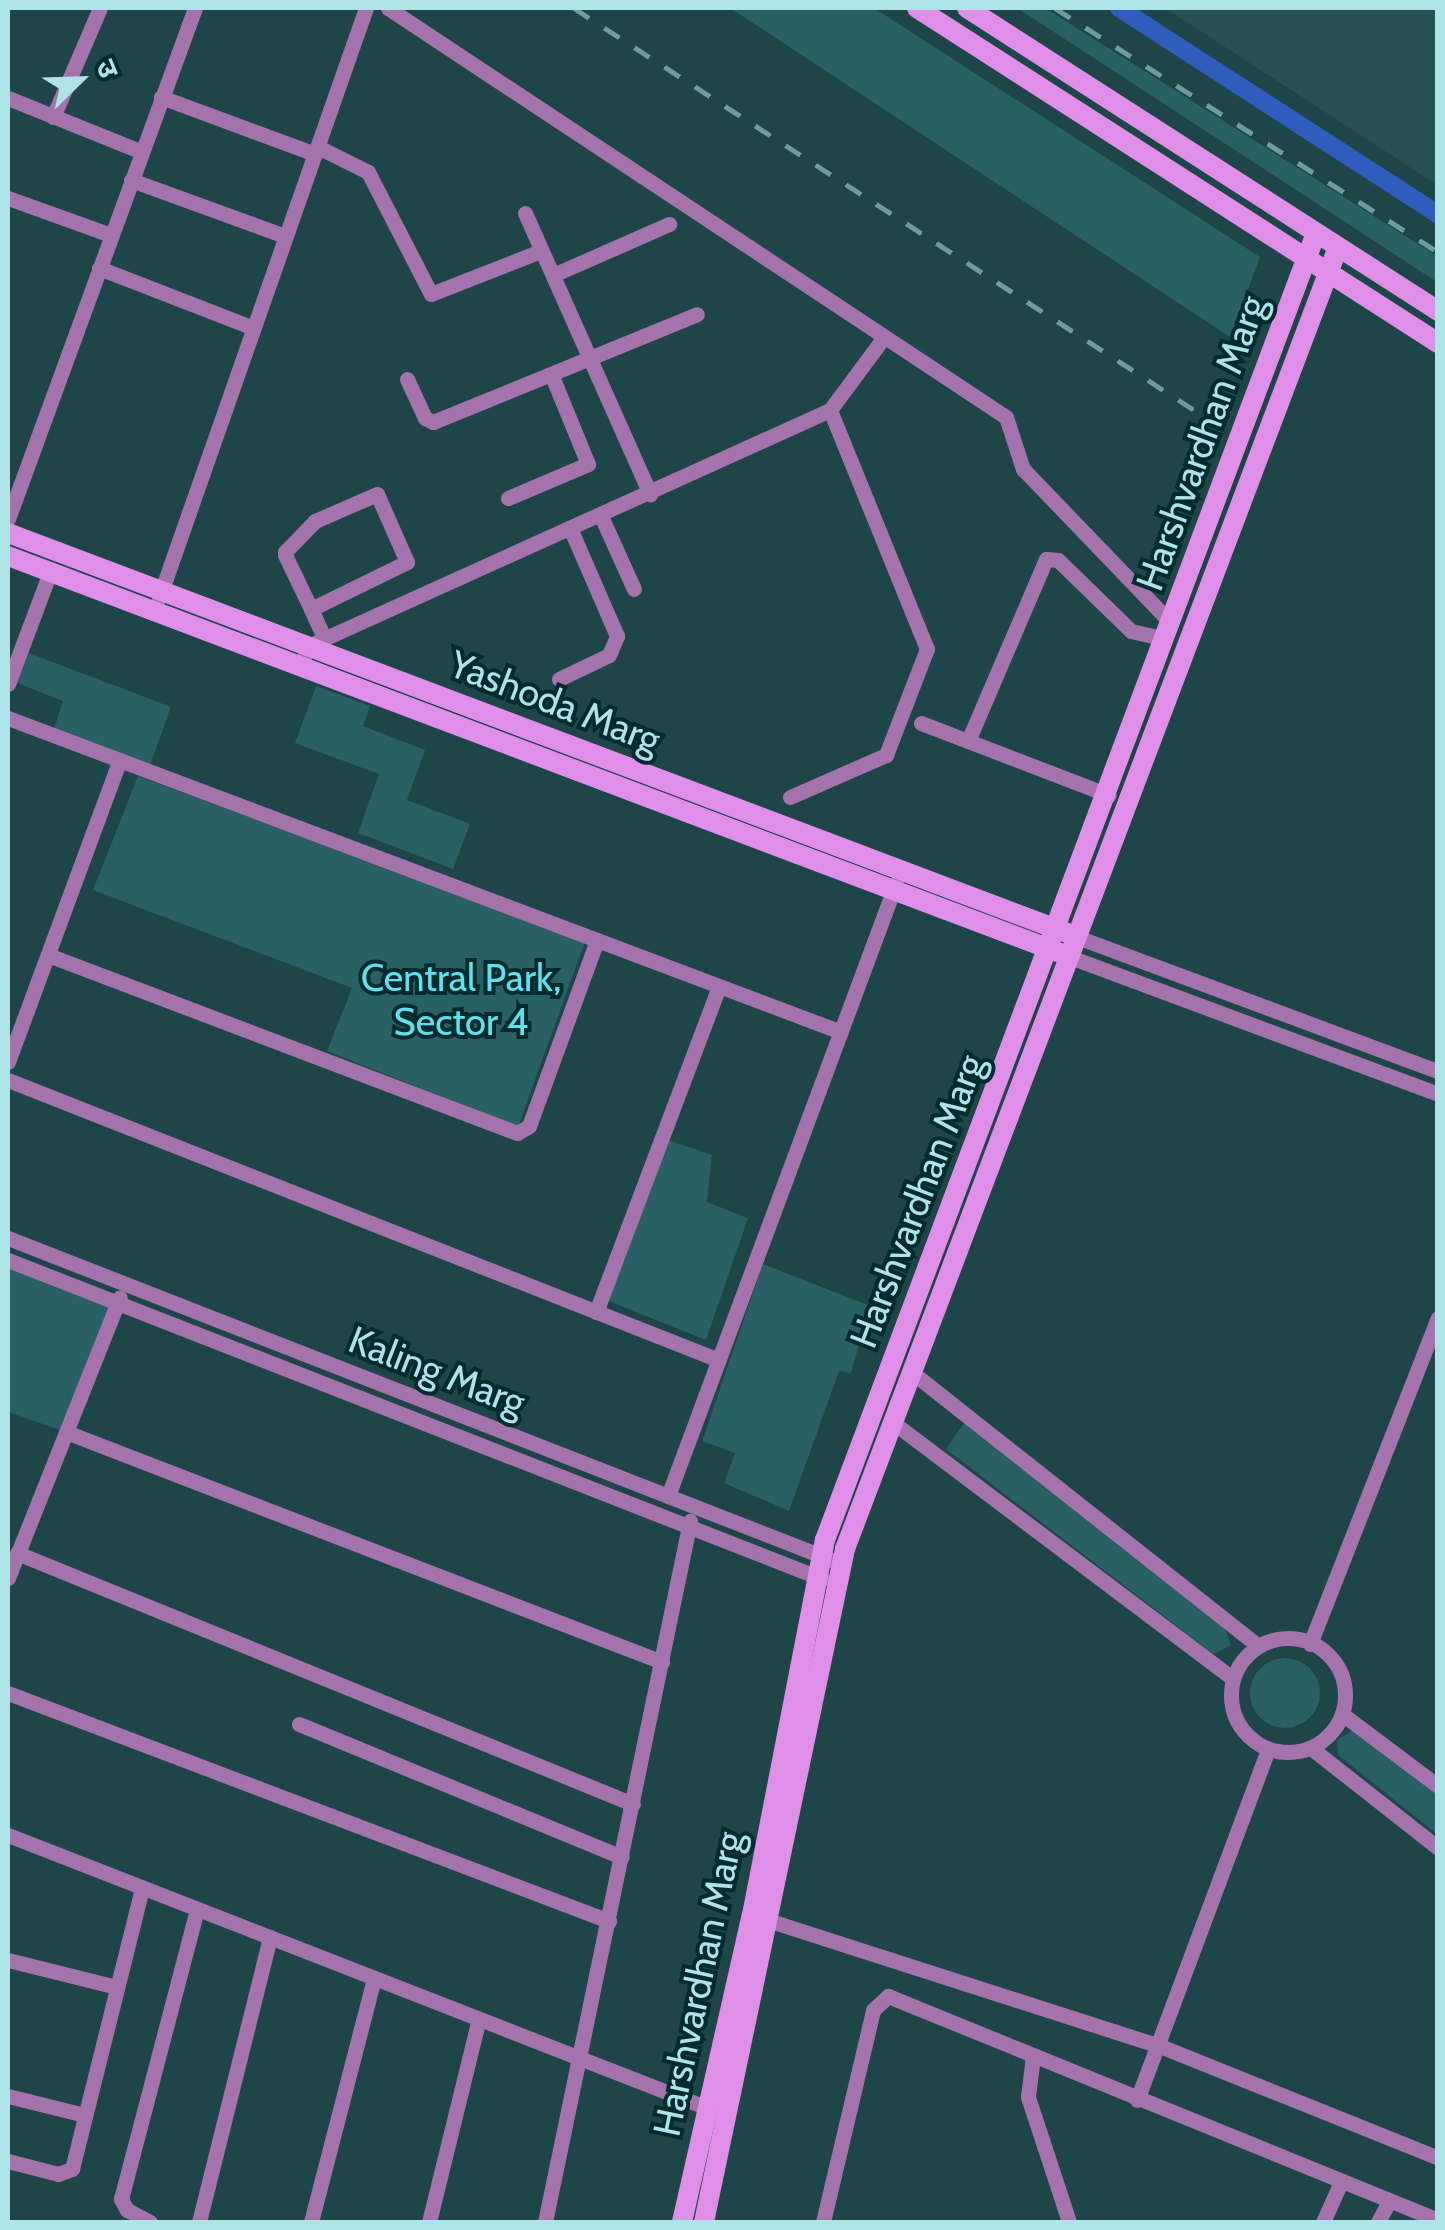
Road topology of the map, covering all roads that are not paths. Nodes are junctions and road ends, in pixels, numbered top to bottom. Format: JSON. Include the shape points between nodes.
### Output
{"nodes":[{"id":1,"x":100,"y":8,"type":"edge"},
{"id":2,"x":366,"y":8,"type":"edge"},
{"id":3,"x":388,"y":8,"type":"edge"},
{"id":4,"x":918,"y":8,"type":"edge"},
{"id":5,"x":967,"y":8,"type":"edge"},
{"id":6,"x":189,"y":10,"type":"edge"},
{"id":7,"x":161,"y":97,"type":"junction"},
{"id":8,"x":8,"y":98,"type":"edge"},
{"id":9,"x":53,"y":117,"type":"junction"},
{"id":10,"x":316,"y":150,"type":"junction"},
{"id":11,"x":142,"y":152,"type":"junction"},
{"id":12,"x":132,"y":180,"type":"junction"},
{"id":13,"x":8,"y":198,"type":"edge"},
{"id":14,"x":525,"y":212,"type":"dead end"},
{"id":15,"x":669,"y":224,"type":"dead end"},
{"id":16,"x":1316,"y":233,"type":"junction"},
{"id":17,"x":111,"y":235,"type":"junction"},
{"id":18,"x":284,"y":236,"type":"junction"},
{"id":19,"x":1338,"y":247,"type":"junction"},
{"id":20,"x":542,"y":250,"type":"junction"},
{"id":21,"x":1306,"y":258,"type":"junction"},
{"id":22,"x":99,"y":268,"type":"junction"},
{"id":23,"x":1329,"y":273,"type":"junction"},
{"id":24,"x":553,"y":276,"type":"junction"},
{"id":25,"x":1438,"y":311,"type":"edge"},
{"id":26,"x":697,"y":314,"type":"dead end"},
{"id":27,"x":254,"y":328,"type":"junction"},
{"id":28,"x":884,"y":337,"type":"junction"},
{"id":29,"x":1438,"y":343,"type":"edge"},
{"id":30,"x":588,"y":359,"type":"junction"},
{"id":31,"x":552,"y":374,"type":"junction"},
{"id":32,"x":407,"y":378,"type":"dead end"},
{"id":33,"x":830,"y":410,"type":"junction"},
{"id":34,"x":650,"y":494,"type":"junction"},
{"id":35,"x":508,"y":498,"type":"dead end"},
{"id":36,"x":601,"y":516,"type":"junction"},
{"id":37,"x":8,"y":519,"type":"edge"},
{"id":38,"x":571,"y":530,"type":"junction"},
{"id":39,"x":8,"y":533,"type":"edge"},
{"id":40,"x":8,"y":556,"type":"edge"},
{"id":41,"x":50,"y":572,"type":"junction"},
{"id":42,"x":634,"y":589,"type":"dead end"},
{"id":43,"x":158,"y":601,"type":"junction"},
{"id":44,"x":311,"y":609,"type":"junction"},
{"id":45,"x":1168,"y":631,"type":"junction"},
{"id":46,"x":311,"y":650,"type":"junction"},
{"id":47,"x":559,"y":678,"type":"dead end"},
{"id":48,"x":8,"y":684,"type":"edge"},
{"id":49,"x":8,"y":718,"type":"edge"},
{"id":50,"x":921,"y":723,"type":"dead end"},
{"id":51,"x":968,"y":741,"type":"junction"},
{"id":52,"x":120,"y":760,"type":"junction"},
{"id":53,"x":1109,"y":795,"type":"junction"},
{"id":54,"x":790,"y":797,"type":"dead end"},
{"id":55,"x":898,"y":880,"type":"junction"},
{"id":56,"x":597,"y":940,"type":"junction"},
{"id":57,"x":1064,"y":943,"type":"junction"},
{"id":58,"x":48,"y":955,"type":"junction"},
{"id":59,"x":719,"y":986,"type":"junction"},
{"id":60,"x":841,"y":1032,"type":"junction"},
{"id":61,"x":8,"y":1062,"type":"edge"},
{"id":62,"x":1438,"y":1071,"type":"edge"},
{"id":63,"x":8,"y":1080,"type":"edge"},
{"id":64,"x":1438,"y":1094,"type":"edge"},
{"id":65,"x":8,"y":1238,"type":"edge"},
{"id":66,"x":8,"y":1260,"type":"edge"},
{"id":67,"x":125,"y":1284,"type":"junction"},
{"id":68,"x":117,"y":1303,"type":"junction"},
{"id":69,"x":596,"y":1312,"type":"junction"},
{"id":70,"x":1438,"y":1318,"type":"edge"},
{"id":71,"x":894,"y":1358,"type":"junction"},
{"id":72,"x":719,"y":1360,"type":"junction"},
{"id":73,"x":914,"y":1374,"type":"junction"},
{"id":74,"x":874,"y":1409,"type":"junction"},
{"id":75,"x":895,"y":1424,"type":"junction"},
{"id":76,"x":66,"y":1432,"type":"junction"},
{"id":77,"x":668,"y":1496,"type":"junction"},
{"id":78,"x":693,"y":1506,"type":"junction"},
{"id":79,"x":689,"y":1527,"type":"junction"},
{"id":80,"x":17,"y":1553,"type":"junction"},
{"id":81,"x":819,"y":1566,"type":"junction"},
{"id":82,"x":840,"y":1574,"type":"junction"},
{"id":83,"x":8,"y":1578,"type":"edge"},
{"id":84,"x":1310,"y":1644,"type":"junction"},
{"id":85,"x":1258,"y":1646,"type":"junction"},
{"id":86,"x":662,"y":1662,"type":"junction"},
{"id":87,"x":1233,"y":1679,"type":"junction"},
{"id":88,"x":8,"y":1693,"type":"edge"},
{"id":89,"x":1342,"y":1714,"type":"junction"},
{"id":90,"x":299,"y":1724,"type":"dead end"},
{"id":91,"x":1312,"y":1748,"type":"junction"},
{"id":92,"x":1268,"y":1749,"type":"junction"},
{"id":93,"x":1438,"y":1786,"type":"edge"},
{"id":94,"x":633,"y":1804,"type":"junction"},
{"id":95,"x":8,"y":1835,"type":"edge"},
{"id":96,"x":1438,"y":1848,"type":"edge"},
{"id":97,"x":622,"y":1858,"type":"junction"},
{"id":98,"x":142,"y":1888,"type":"junction"},
{"id":99,"x":197,"y":1909,"type":"junction"},
{"id":100,"x":760,"y":1918,"type":"junction"},
{"id":101,"x":609,"y":1921,"type":"junction"},
{"id":102,"x":270,"y":1937,"type":"junction"},
{"id":103,"x":8,"y":1960,"type":"edge"},
{"id":104,"x":374,"y":1978,"type":"junction"},
{"id":105,"x":117,"y":1987,"type":"junction"},
{"id":106,"x":479,"y":2019,"type":"junction"},
{"id":107,"x":1160,"y":2046,"type":"junction"},
{"id":108,"x":1033,"y":2056,"type":"junction"},
{"id":109,"x":581,"y":2059,"type":"junction"},
{"id":110,"x":8,"y":2096,"type":"edge"},
{"id":111,"x":1136,"y":2100,"type":"junction"},
{"id":112,"x":708,"y":2108,"type":"junction"},
{"id":113,"x":85,"y":2115,"type":"junction"},
{"id":114,"x":1438,"y":2158,"type":"edge"},
{"id":115,"x":8,"y":2161,"type":"edge"},
{"id":116,"x":1341,"y":2182,"type":"junction"},
{"id":117,"x":1390,"y":2200,"type":"junction"},
{"id":118,"x":1434,"y":2220,"type":"edge"},
{"id":119,"x":150,"y":2222,"type":"edge"},
{"id":120,"x":199,"y":2222,"type":"edge"},
{"id":121,"x":311,"y":2222,"type":"edge"},
{"id":122,"x":429,"y":2222,"type":"edge"},
{"id":123,"x":545,"y":2222,"type":"edge"},
{"id":124,"x":682,"y":2222,"type":"edge"},
{"id":125,"x":704,"y":2222,"type":"edge"},
{"id":126,"x":823,"y":2222,"type":"edge"},
{"id":127,"x":1069,"y":2222,"type":"edge"},
{"id":128,"x":1323,"y":2222,"type":"edge"},
{"id":129,"x":1378,"y":2222,"type":"edge"}],
"edges":[{"from":1,"to":9,"type":"street"},
{"from":2,"to":10,"type":"street"},
{"from":3,"to":28,"type":"street"},
{"from":4,"to":21,"type":"street"},
{"from":5,"to":16,"type":"street"},
{"from":6,"to":7,"type":"street"},
{"from":7,"to":10,"type":"street"},
{"from":7,"to":11,"type":"street"},
{"from":8,"to":9,"type":"street"},
{"from":9,"to":11,"type":"street"},
{"from":10,"to":18,"type":"street"},
{"from":10,"to":20,"type":"street","via":[[368,172],[431,294]]},
{"from":11,"to":12,"type":"street"},
{"from":12,"to":17,"type":"street"},
{"from":12,"to":18,"type":"street"},
{"from":13,"to":17,"type":"street"},
{"from":14,"to":20,"type":"street"},
{"from":15,"to":24,"type":"street"},
{"from":16,"to":19,"type":"street"},
{"from":16,"to":21,"type":"street","name":"Harshvardhan Marg"},
{"from":17,"to":22,"type":"street"},
{"from":18,"to":27,"type":"street"},
{"from":19,"to":23,"type":"street","name":"Harshvardhan Marg"},
{"from":19,"to":25,"type":"street"},
{"from":20,"to":24,"type":"street"},
{"from":21,"to":23,"type":"street"},
{"from":21,"to":45,"type":"street","name":"Harshvardhan Marg"},
{"from":22,"to":27,"type":"street"},
{"from":22,"to":37,"type":"street"},
{"from":23,"to":29,"type":"street"},
{"from":23,"to":57,"type":"street","name":"Harshvardhan Marg"},
{"from":24,"to":30,"type":"street"},
{"from":26,"to":30,"type":"street"},
{"from":27,"to":43,"type":"street"},
{"from":28,"to":33,"type":"street"},
{"from":28,"to":45,"type":"street","via":[[1010,420],[1023,469]]},
{"from":30,"to":31,"type":"street"},
{"from":30,"to":34,"type":"street"},
{"from":31,"to":32,"type":"street","via":[[433,422],[424,418]]},
{"from":31,"to":35,"type":"street","via":[[588,464]]},
{"from":33,"to":34,"type":"street"},
{"from":33,"to":54,"type":"street","via":[[927,650],[886,756]]},
{"from":34,"to":36,"type":"street"},
{"from":36,"to":38,"type":"street"},
{"from":36,"to":42,"type":"street"},
{"from":38,"to":46,"type":"street"},
{"from":38,"to":47,"type":"street","via":[[617,636],[609,655]]},
{"from":39,"to":43,"type":"street","name":"Yashoda Marg"},
{"from":40,"to":41,"type":"street","name":"Yashoda Marg"},
{"from":41,"to":43,"type":"street","name":"Yashoda Marg"},
{"from":41,"to":48,"type":"street"},
{"from":43,"to":46,"type":"street","name":"Yashoda Marg"},
{"from":44,"to":44,"type":"street","via":[[407,562],[377,494],[315,521],[286,551]]},
{"from":44,"to":46,"type":"street"},
{"from":45,"to":51,"type":"street","via":[[1131,632],[1058,560],[1046,559]]},
{"from":45,"to":53,"type":"street","name":"Harshvardhan Marg"},
{"from":46,"to":55,"type":"street","name":"Yashoda Marg"},
{"from":49,"to":52,"type":"street"},
{"from":50,"to":51,"type":"street"},
{"from":51,"to":53,"type":"street"},
{"from":52,"to":56,"type":"street"},
{"from":52,"to":58,"type":"street"},
{"from":53,"to":57,"type":"street","name":"Harshvardhan Marg"},
{"from":55,"to":57,"type":"street","name":"Yashoda Marg"},
{"from":55,"to":60,"type":"street"},
{"from":56,"to":58,"type":"street","via":[[529,1126],[517,1133]]},
{"from":56,"to":59,"type":"street"},
{"from":57,"to":62,"type":"street"},
{"from":57,"to":64,"type":"street"},
{"from":57,"to":71,"type":"street","name":"Harshvardhan Marg"},
{"from":57,"to":73,"type":"street","name":"Harshvardhan Marg"},
{"from":58,"to":61,"type":"street"},
{"from":59,"to":60,"type":"street"},
{"from":59,"to":69,"type":"street"},
{"from":60,"to":72,"type":"street"},
{"from":63,"to":69,"type":"street"},
{"from":65,"to":67,"type":"street","name":"Kaling Marg"},
{"from":66,"to":68,"type":"street","name":"Kaling Marg"},
{"from":67,"to":68,"type":"street"},
{"from":67,"to":77,"type":"street","name":"Kaling Marg"},
{"from":68,"to":76,"type":"street"},
{"from":68,"to":79,"type":"street","name":"Kaling Marg"},
{"from":69,"to":72,"type":"street"},
{"from":70,"to":84,"type":"street"},
{"from":71,"to":73,"type":"street"},
{"from":71,"to":74,"type":"street","name":"Harshvardhan Marg"},
{"from":72,"to":77,"type":"street"},
{"from":73,"to":75,"type":"street","name":"Harshvardhan Marg"},
{"from":73,"to":85,"type":"street"},
{"from":74,"to":75,"type":"street"},
{"from":74,"to":81,"type":"street","name":"Harshvardhan Marg"},
{"from":75,"to":82,"type":"street","name":"Harshvardhan Marg"},
{"from":75,"to":87,"type":"street"},
{"from":76,"to":80,"type":"street"},
{"from":76,"to":86,"type":"street"},
{"from":77,"to":78,"type":"street","name":"Kaling Marg"},
{"from":78,"to":79,"type":"street"},
{"from":78,"to":81,"type":"street","name":"Kaling Marg"},
{"from":79,"to":81,"type":"street","name":"Kaling Marg"},
{"from":79,"to":86,"type":"street"},
{"from":80,"to":83,"type":"street"},
{"from":80,"to":94,"type":"street"},
{"from":81,"to":82,"type":"street","name":"Kaling Marg"},
{"from":81,"to":100,"type":"street","name":"Harshvardhan Marg"},
{"from":82,"to":100,"type":"street","name":"Harshvardhan Marg"},
{"from":84,"to":85,"type":"street","via":[[1279,1638]]},
{"from":84,"to":89,"type":"street","via":[[1340,1672]]},
{"from":85,"to":87,"type":"street"},
{"from":86,"to":94,"type":"street"},
{"from":87,"to":92,"type":"street","via":[[1238,1725]]},
{"from":88,"to":101,"type":"street"},
{"from":89,"to":91,"type":"street"},
{"from":89,"to":93,"type":"street"},
{"from":90,"to":97,"type":"street"},
{"from":91,"to":92,"type":"street"},
{"from":91,"to":96,"type":"street"},
{"from":92,"to":107,"type":"street"},
{"from":94,"to":97,"type":"street"},
{"from":95,"to":98,"type":"street"},
{"from":97,"to":101,"type":"street"},
{"from":98,"to":99,"type":"street"},
{"from":98,"to":105,"type":"street"},
{"from":99,"to":102,"type":"street"},
{"from":99,"to":119,"type":"street","via":[[121,2198],[126,2210]]},
{"from":100,"to":107,"type":"street"},
{"from":100,"to":112,"type":"street","name":"Harshvardhan Marg"},
{"from":100,"to":125,"type":"street","name":"Harshvardhan Marg"},
{"from":101,"to":109,"type":"street"},
{"from":102,"to":104,"type":"street"},
{"from":102,"to":120,"type":"street"},
{"from":103,"to":105,"type":"street"},
{"from":104,"to":106,"type":"street"},
{"from":104,"to":121,"type":"street"},
{"from":105,"to":113,"type":"street"},
{"from":106,"to":109,"type":"street"},
{"from":106,"to":122,"type":"street"},
{"from":107,"to":111,"type":"street"},
{"from":107,"to":114,"type":"street"},
{"from":108,"to":111,"type":"street"},
{"from":108,"to":126,"type":"street","via":[[898,1998],[877,2000]]},
{"from":108,"to":127,"type":"street","via":[[1028,2097]]},
{"from":109,"to":112,"type":"street"},
{"from":109,"to":123,"type":"street"},
{"from":110,"to":113,"type":"street"},
{"from":111,"to":116,"type":"street"},
{"from":112,"to":124,"type":"street","name":"Harshvardhan Marg"},
{"from":113,"to":115,"type":"street","via":[[70,2172]]},
{"from":116,"to":117,"type":"street"},
{"from":116,"to":128,"type":"street"},
{"from":117,"to":118,"type":"street"},
{"from":117,"to":129,"type":"street"}]}
